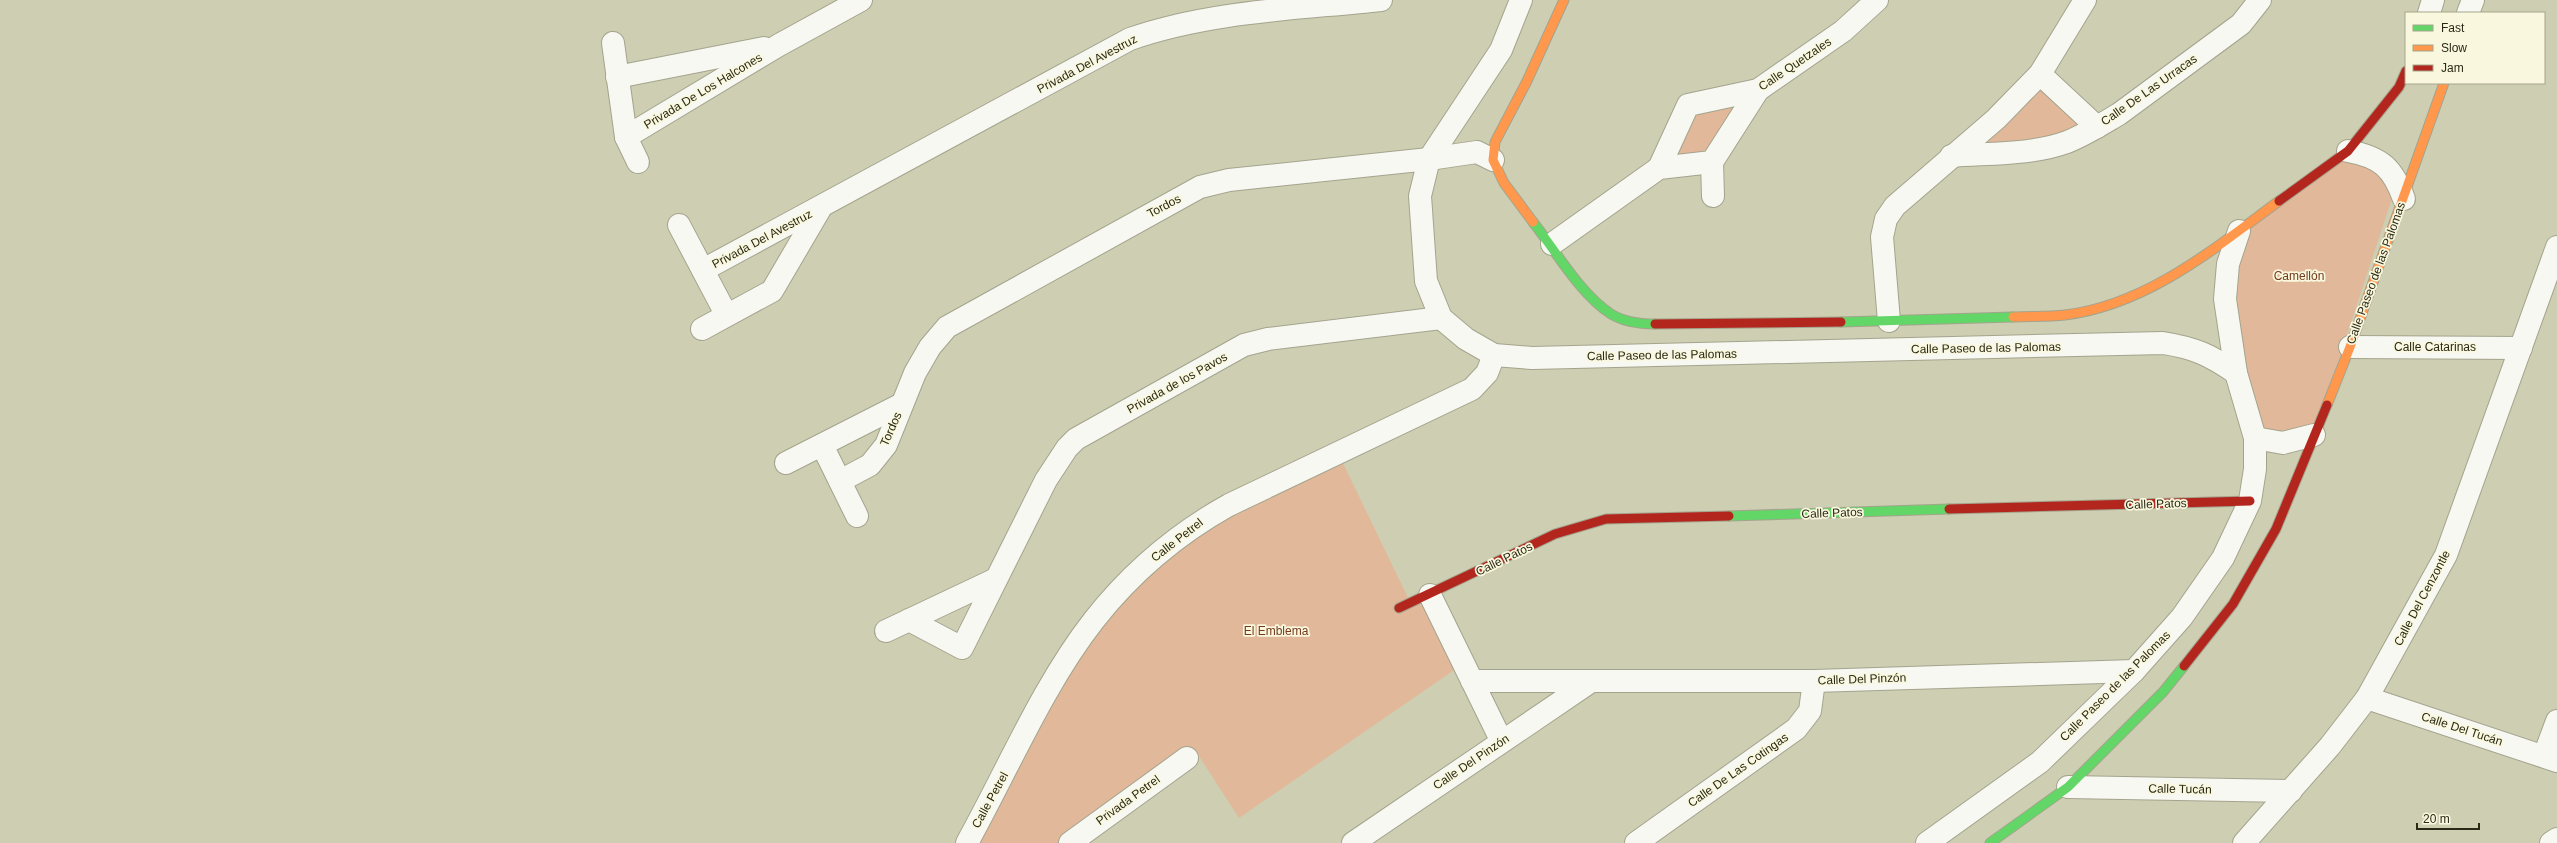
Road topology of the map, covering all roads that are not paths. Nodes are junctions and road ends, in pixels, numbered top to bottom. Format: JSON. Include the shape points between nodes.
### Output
{"nodes":[{"id":1,"x":861,"y":0,"type":"edge"},
{"id":2,"x":1381,"y":0,"type":"edge"},
{"id":3,"x":1521,"y":0,"type":"edge"},
{"id":4,"x":1564,"y":0,"type":"edge"},
{"id":5,"x":1877,"y":0,"type":"edge"},
{"id":6,"x":2085,"y":0,"type":"edge"},
{"id":7,"x":2260,"y":0,"type":"edge"},
{"id":8,"x":2433,"y":0,"type":"edge"},
{"id":9,"x":2473,"y":0,"type":"edge"},
{"id":10,"x":2429,"y":12,"type":"edge"},
{"id":11,"x":2468,"y":12,"type":"edge"},
{"id":12,"x":613,"y":43,"type":"dead end"},
{"id":13,"x":779,"y":45,"type":"junction"},
{"id":14,"x":2405,"y":73,"type":"edge"},
{"id":15,"x":2040,"y":74,"type":"junction"},
{"id":16,"x":618,"y":77,"type":"junction"},
{"id":17,"x":2444,"y":84,"type":"edge"},
{"id":18,"x":1758,"y":90,"type":"junction"},
{"id":19,"x":2097,"y":127,"type":"junction"},
{"id":20,"x":626,"y":137,"type":"junction"},
{"id":21,"x":2348,"y":151,"type":"junction"},
{"id":22,"x":1951,"y":156,"type":"junction"},
{"id":23,"x":1429,"y":159,"type":"junction"},
{"id":24,"x":1493,"y":160,"type":"junction"},
{"id":25,"x":638,"y":162,"type":"dead end"},
{"id":26,"x":1712,"y":162,"type":"junction"},
{"id":27,"x":1659,"y":168,"type":"junction"},
{"id":28,"x":1713,"y":196,"type":"dead end"},
{"id":29,"x":2404,"y":199,"type":"junction"},
{"id":30,"x":820,"y":208,"type":"junction"},
{"id":31,"x":679,"y":225,"type":"dead end"},
{"id":32,"x":2239,"y":231,"type":"junction"},
{"id":33,"x":1552,"y":244,"type":"junction"},
{"id":34,"x":2557,"y":247,"type":"edge"},
{"id":35,"x":703,"y":270,"type":"junction"},
{"id":36,"x":726,"y":314,"type":"junction"},
{"id":37,"x":1441,"y":318,"type":"junction"},
{"id":38,"x":1889,"y":321,"type":"junction"},
{"id":39,"x":702,"y":329,"type":"dead end"},
{"id":40,"x":2350,"y":347,"type":"junction"},
{"id":41,"x":2521,"y":348,"type":"junction"},
{"id":42,"x":1494,"y":355,"type":"junction"},
{"id":43,"x":2236,"y":373,"type":"junction"},
{"id":44,"x":902,"y":404,"type":"junction"},
{"id":45,"x":2314,"y":435,"type":"junction"},
{"id":46,"x":2255,"y":438,"type":"junction"},
{"id":47,"x":822,"y":445,"type":"junction"},
{"id":48,"x":786,"y":463,"type":"dead end"},
{"id":49,"x":840,"y":481,"type":"junction"},
{"id":50,"x":2250,"y":501,"type":"junction"},
{"id":51,"x":857,"y":516,"type":"dead end"},
{"id":52,"x":996,"y":579,"type":"junction"},
{"id":53,"x":1430,"y":595,"type":"junction"},
{"id":54,"x":1399,"y":608,"type":"dead end"},
{"id":55,"x":909,"y":620,"type":"junction"},
{"id":56,"x":886,"y":631,"type":"dead end"},
{"id":57,"x":2134,"y":671,"type":"junction"},
{"id":58,"x":1472,"y":681,"type":"junction"},
{"id":59,"x":1814,"y":681,"type":"junction"},
{"id":60,"x":1590,"y":682,"type":"junction"},
{"id":61,"x":2367,"y":698,"type":"junction"},
{"id":62,"x":2557,"y":721,"type":"edge"},
{"id":63,"x":1501,"y":740,"type":"junction"},
{"id":64,"x":1187,"y":758,"type":"dead end"},
{"id":65,"x":2551,"y":758,"type":"edge"},
{"id":66,"x":2068,"y":787,"type":"junction"},
{"id":67,"x":2291,"y":791,"type":"junction"},
{"id":68,"x":2557,"y":839,"type":"edge"},
{"id":69,"x":967,"y":843,"type":"edge"},
{"id":70,"x":1070,"y":843,"type":"edge"},
{"id":71,"x":1353,"y":843,"type":"edge"},
{"id":72,"x":1636,"y":843,"type":"edge"},
{"id":73,"x":1927,"y":843,"type":"edge"},
{"id":74,"x":1990,"y":843,"type":"edge"},
{"id":75,"x":2244,"y":843,"type":"edge"},
{"id":76,"x":2551,"y":843,"type":"edge"}],
"edges":[{"from":1,"to":13,"type":"street","name":"Privada De Los Halcones"},
{"from":2,"to":30,"type":"street","name":"Privada Del Avestruz","via":[[1200,20],[1167,26],[1130,39]]},
{"from":3,"to":23,"type":"street","name":"Calle Paseo de las Palomas","via":[[1501,50]]},
{"from":4,"to":24,"type":"street","via":[[1527,81],[1495,142]]},
{"from":5,"to":18,"type":"street","name":"Calle Quetzales","via":[[1843,31]]},
{"from":6,"to":15,"type":"street"},
{"from":7,"to":19,"type":"street","name":"Calle De Las Urracas","via":[[2241,24],[2119,114]]},
{"from":8,"to":10,"type":"street"},
{"from":9,"to":11,"type":"street"},
{"from":12,"to":16,"type":"street","name":"Privada De Los Halcones"},
{"from":13,"to":16,"type":"street","name":"Privada De Los Halcones"},
{"from":13,"to":20,"type":"street","name":"Privada De Los Halcones"},
{"from":14,"to":21,"type":"street","via":[[2399,87]]},
{"from":15,"to":19,"type":"street"},
{"from":15,"to":22,"type":"street","via":[[1996,119]]},
{"from":16,"to":20,"type":"street","name":"Privada De Los Halcones"},
{"from":17,"to":29,"type":"street"},
{"from":18,"to":26,"type":"street"},
{"from":18,"to":27,"type":"street","name":"Calle Quetzales","via":[[1688,105]]},
{"from":19,"to":22,"type":"street","name":"Calle De Las Urracas","via":[[2067,142],[2038,149]]},
{"from":20,"to":25,"type":"street","name":"Privada De Los Halcones"},
{"from":21,"to":29,"type":"street","name":"Calle Paseo de las Palomas","via":[[2368,155],[2385,165],[2398,180]]},
{"from":21,"to":32,"type":"street"},
{"from":22,"to":38,"type":"street","via":[[1895,206],[1886,219],[1882,237]]},
{"from":23,"to":24,"type":"street","name":"Tordos","via":[[1477,152]]},
{"from":23,"to":37,"type":"street","name":"Calle Paseo de las Palomas","via":[[1420,196],[1422,234],[1426,281]]},
{"from":23,"to":44,"type":"street","name":"Tordos","via":[[1229,180],[1200,187],[947,327],[927,353]]},
{"from":24,"to":33,"type":"street","via":[[1504,183]]},
{"from":26,"to":27,"type":"street"},
{"from":26,"to":28,"type":"street"},
{"from":27,"to":33,"type":"street"},
{"from":29,"to":40,"type":"street","name":"Calle Paseo de las Palomas"},
{"from":30,"to":35,"type":"street","name":"Privada Del Avestruz"},
{"from":30,"to":36,"type":"street","name":"Privada Del Avestruz","via":[[772,291]]},
{"from":31,"to":35,"type":"street","name":"Privada Del Avestruz"},
{"from":32,"to":38,"type":"street","via":[[2143,292],[2103,306],[2065,315]]},
{"from":32,"to":43,"type":"street","name":"Calle Paseo de las Palomas","via":[[2228,264],[2225,299]]},
{"from":33,"to":38,"type":"street","via":[[1587,293],[1611,314],[1638,324]]},
{"from":34,"to":41,"type":"street","name":"Calle Del Cenzontle"},
{"from":35,"to":36,"type":"street","name":"Privada Del Avestruz"},
{"from":36,"to":39,"type":"street","name":"Privada Del Avestruz"},
{"from":37,"to":42,"type":"street","name":"Calle Paseo de las Palomas","via":[[1466,339]]},
{"from":37,"to":52,"type":"street","name":"Privada de los Pavos","via":[[1268,339],[1244,345],[1076,439],[1049,475]]},
{"from":40,"to":41,"type":"street","name":"Calle Catarinas"},
{"from":40,"to":45,"type":"street","name":"Calle Paseo de las Palomas"},
{"from":41,"to":61,"type":"street","name":"Calle Del Cenzontle","via":[[2446,555]]},
{"from":42,"to":43,"type":"street","name":"Calle Paseo de las Palomas","via":[[1532,358],[2163,343],[2189,347],[2211,355]]},
{"from":42,"to":69,"type":"street","name":"Calle Petrel","via":[[1487,373],[1472,389],[1229,504],[1165,547],[1134,576],[1094,620],[1050,688]]},
{"from":43,"to":46,"type":"street","name":"Calle Paseo de las Palomas"},
{"from":44,"to":47,"type":"street","name":"Tordos"},
{"from":44,"to":49,"type":"street","name":"Tordos","via":[[886,445],[870,466]]},
{"from":45,"to":46,"type":"street","via":[[2283,444]]},
{"from":45,"to":66,"type":"street","name":"Calle Paseo de las Palomas","via":[[2276,529],[2232,604],[2163,692]]},
{"from":46,"to":50,"type":"street","name":"Calle Paseo de las Palomas"},
{"from":47,"to":48,"type":"street","name":"Tordos"},
{"from":47,"to":49,"type":"street"},
{"from":49,"to":51,"type":"street"},
{"from":50,"to":53,"type":"street","name":"Calle Patos","via":[[1606,519],[1555,534]]},
{"from":50,"to":57,"type":"street","name":"Calle Paseo de las Palomas","via":[[2219,564],[2182,617]]},
{"from":52,"to":55,"type":"street"},
{"from":52,"to":55,"type":"street","name":"Privada de los Pavos","via":[[962,648]]},
{"from":53,"to":54,"type":"street","name":"Calle Patos"},
{"from":53,"to":58,"type":"street"},
{"from":55,"to":56,"type":"street"},
{"from":57,"to":59,"type":"street","name":"Calle Del Pinzón"},
{"from":57,"to":73,"type":"street","name":"Calle Paseo de las Palomas","via":[[2040,762]]},
{"from":58,"to":60,"type":"street","name":"Calle Del Pinzón"},
{"from":58,"to":63,"type":"street"},
{"from":59,"to":60,"type":"street","name":"Calle Del Pinzón"},
{"from":59,"to":72,"type":"street","name":"Calle De Las Cotingas","via":[[1810,711],[1796,729]]},
{"from":60,"to":63,"type":"street","name":"Calle Del Pinzón"},
{"from":61,"to":65,"type":"street","name":"Calle Del Tucán"},
{"from":61,"to":67,"type":"street","name":"Calle Del Cenzontle"},
{"from":62,"to":65,"type":"street"},
{"from":63,"to":71,"type":"street","name":"Calle Del Pinzón"},
{"from":64,"to":70,"type":"street","name":"Privada Petrel"},
{"from":66,"to":67,"type":"street","name":"Calle Tucán"},
{"from":66,"to":74,"type":"street","name":"Calle Paseo de las Palomas"},
{"from":67,"to":75,"type":"street","name":"Calle Del Cenzontle"},
{"from":68,"to":76,"type":"street"}]}
